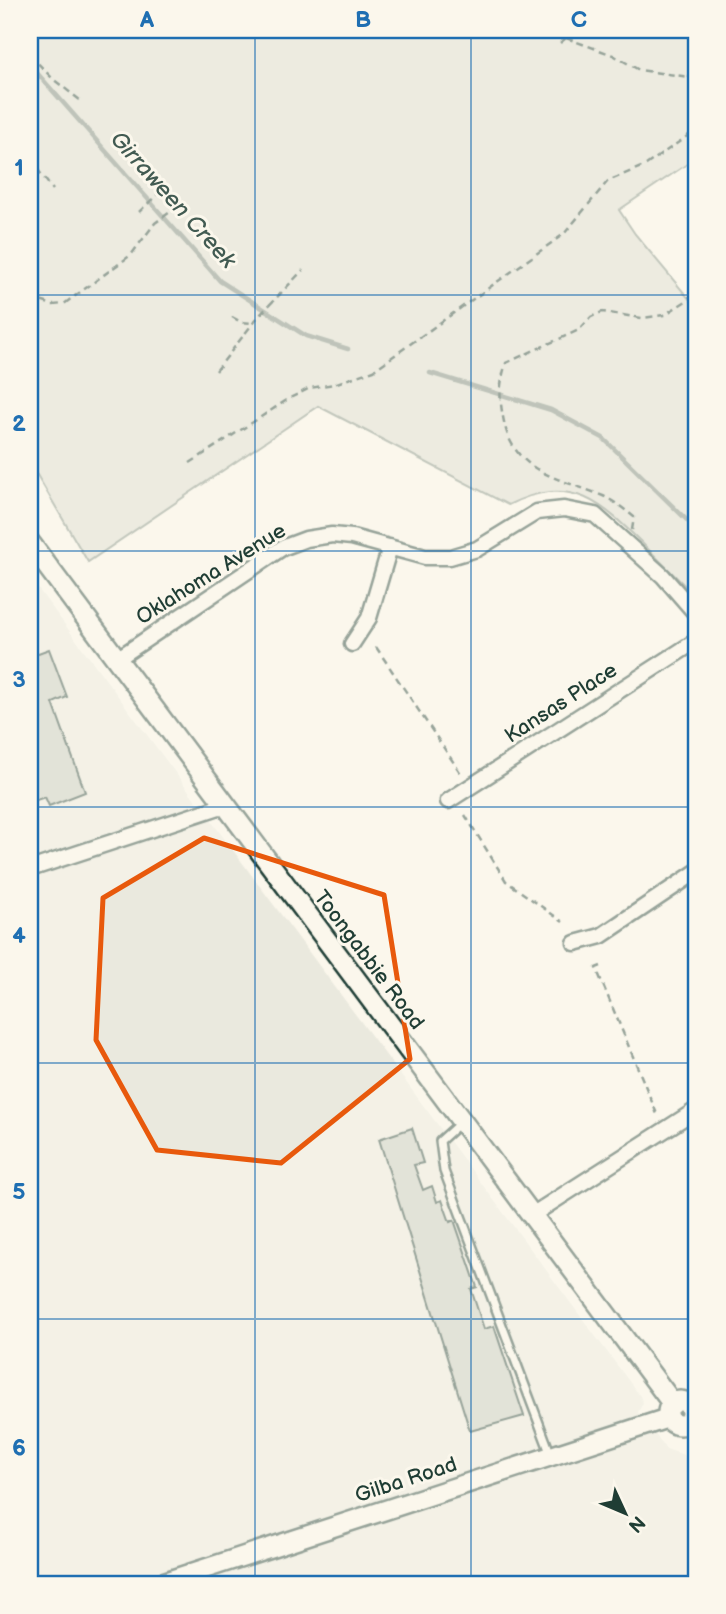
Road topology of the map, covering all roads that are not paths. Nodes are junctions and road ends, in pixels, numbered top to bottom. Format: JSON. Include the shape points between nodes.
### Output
{"nodes":[{"id":1,"x":30,"y":542,"type":"edge"},
{"id":2,"x":390,"y":547,"type":"junction"},
{"id":3,"x":696,"y":614,"type":"edge"},
{"id":4,"x":696,"y":641,"type":"edge"},
{"id":5,"x":352,"y":643,"type":"dead end"},
{"id":6,"x":117,"y":659,"type":"junction"},
{"id":7,"x":448,"y":801,"type":"dead end"},
{"id":8,"x":225,"y":805,"type":"junction"},
{"id":9,"x":30,"y":869,"type":"edge"},
{"id":10,"x":696,"y":872,"type":"edge"},
{"id":11,"x":575,"y":943,"type":"dead end"},
{"id":12,"x":694,"y":1117,"type":"edge"},
{"id":13,"x":462,"y":1121,"type":"junction"},
{"id":14,"x":532,"y":1215,"type":"junction"},
{"id":15,"x":684,"y":1412,"type":"edge"},
{"id":16,"x":552,"y":1457,"type":"junction"},
{"id":17,"x":158,"y":1584,"type":"edge"}],
"edges":[{"from":1,"to":6,"type":"main road","name":"Toongabbie Road"},
{"from":2,"to":3,"type":"street","name":"Oklahoma Avenue","via":[[425,557],[450,557],[477,549],[537,512],[564,509],[595,515],[663,576]]},
{"from":2,"to":5,"type":"street","via":[[369,618]]},
{"from":2,"to":6,"type":"street","name":"Oklahoma Avenue","via":[[332,535],[282,548]]},
{"from":4,"to":7,"type":"street","name":"Kansas Place"},
{"from":6,"to":8,"type":"main road","name":"Toongabbie Road"},
{"from":8,"to":9,"type":"street"},
{"from":8,"to":13,"type":"main road","name":"Toongabbie Road"},
{"from":10,"to":11,"type":"street","via":[[601,936]]},
{"from":12,"to":14,"type":"street"},
{"from":13,"to":14,"type":"main road","name":"Toongabbie Road"},
{"from":13,"to":16,"type":"lane","via":[[440,1141],[444,1171]]},
{"from":14,"to":15,"type":"main road","name":"Toongabbie Road"},
{"from":15,"to":16,"type":"street","name":"Gilba Road"},
{"from":16,"to":17,"type":"street","name":"Gilba Road"}]}
